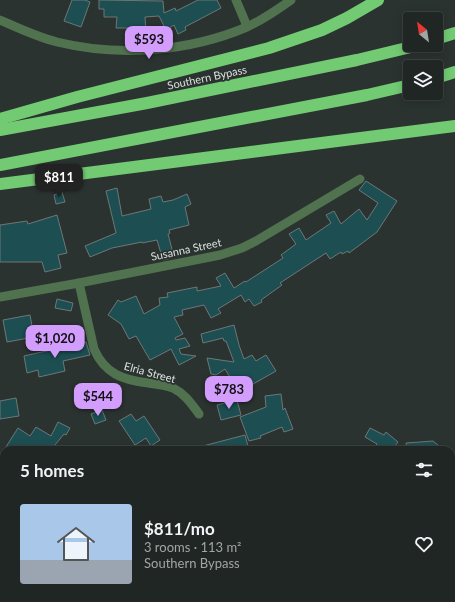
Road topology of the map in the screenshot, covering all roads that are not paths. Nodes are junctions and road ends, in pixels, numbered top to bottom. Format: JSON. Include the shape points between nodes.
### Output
{"nodes":[{"id":1,"x":236,"y":0,"type":"edge"},
{"id":2,"x":291,"y":0,"type":"edge"},
{"id":3,"x":378,"y":0,"type":"edge"},
{"id":4,"x":0,"y":20,"type":"edge"},
{"id":5,"x":247,"y":26,"type":"junction"},
{"id":6,"x":455,"y":33,"type":"edge"},
{"id":7,"x":443,"y":37,"type":"edge"},
{"id":8,"x":403,"y":49,"type":"edge"},
{"id":9,"x":455,"y":72,"type":"edge"},
{"id":10,"x":443,"y":76,"type":"edge"},
{"id":11,"x":403,"y":87,"type":"edge"},
{"id":12,"x":0,"y":119,"type":"edge"},
{"id":13,"x":455,"y":126,"type":"edge"},
{"id":14,"x":0,"y":130,"type":"edge"},
{"id":15,"x":0,"y":164,"type":"edge"},
{"id":16,"x":360,"y":179,"type":"dead end"},
{"id":17,"x":0,"y":184,"type":"edge"},
{"id":18,"x":79,"y":283,"type":"junction"},
{"id":19,"x":0,"y":297,"type":"edge"},
{"id":20,"x":199,"y":414,"type":"dead end"}],
"edges":[{"from":1,"to":5,"type":"street"},
{"from":2,"to":5,"type":"street"},
{"from":3,"to":12,"type":"highway","via":[[322,30],[269,48]]},
{"from":4,"to":5,"type":"street","via":[[55,41],[78,46],[134,50],[171,48],[196,43]]},
{"from":6,"to":7,"type":"highway"},
{"from":8,"to":14,"type":"highway","name":"Southern Bypass","via":[[147,103]]},
{"from":9,"to":10,"type":"highway"},
{"from":11,"to":15,"type":"highway"},
{"from":13,"to":17,"type":"highway"},
{"from":16,"to":18,"type":"street","name":"Susanna Street","via":[[256,241],[233,251]]},
{"from":18,"to":19,"type":"street","name":"Susanna Street"},
{"from":18,"to":20,"type":"street","name":"Elria Street","via":[[94,349],[107,368],[120,378],[172,388],[190,400]]}]}
